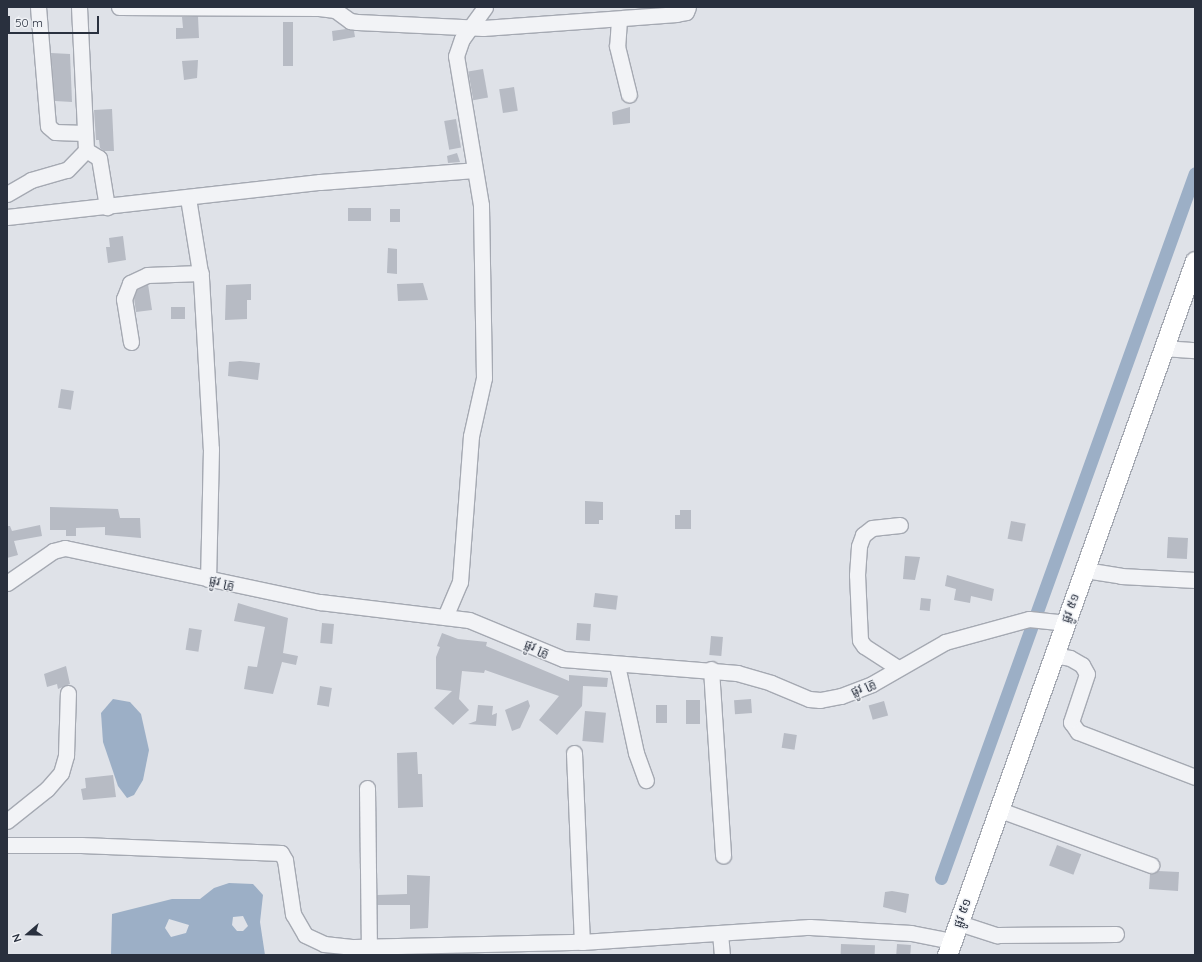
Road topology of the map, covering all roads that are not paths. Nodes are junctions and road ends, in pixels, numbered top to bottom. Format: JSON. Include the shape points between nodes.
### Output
{"nodes":[{"id":1,"x":38,"y":7,"type":"edge"},
{"id":2,"x":79,"y":7,"type":"edge"},
{"id":3,"x":119,"y":7,"type":"edge"},
{"id":4,"x":484,"y":7,"type":"edge"},
{"id":5,"x":688,"y":7,"type":"edge"},
{"id":6,"x":612,"y":16,"type":"edge"},
{"id":7,"x":472,"y":28,"type":"junction"},
{"id":8,"x":629,"y":95,"type":"dead end"},
{"id":9,"x":85,"y":133,"type":"junction"},
{"id":10,"x":86,"y":150,"type":"junction"},
{"id":11,"x":475,"y":170,"type":"junction"},
{"id":12,"x":7,"y":194,"type":"edge"},
{"id":13,"x":188,"y":198,"type":"junction"},
{"id":14,"x":107,"y":207,"type":"junction"},
{"id":15,"x":7,"y":217,"type":"edge"},
{"id":16,"x":1195,"y":261,"type":"edge"},
{"id":17,"x":201,"y":273,"type":"junction"},
{"id":18,"x":131,"y":342,"type":"dead end"},
{"id":19,"x":1163,"y":348,"type":"junction"},
{"id":20,"x":1195,"y":350,"type":"edge"},
{"id":21,"x":900,"y":525,"type":"dead end"},
{"id":22,"x":1085,"y":570,"type":"junction"},
{"id":23,"x":208,"y":579,"type":"junction"},
{"id":24,"x":1195,"y":580,"type":"edge"},
{"id":25,"x":7,"y":583,"type":"edge"},
{"id":26,"x":445,"y":618,"type":"junction"},
{"id":27,"x":1059,"y":621,"type":"junction"},
{"id":28,"x":1053,"y":655,"type":"junction"},
{"id":29,"x":617,"y":664,"type":"junction"},
{"id":30,"x":898,"y":668,"type":"junction"},
{"id":31,"x":712,"y":669,"type":"junction"},
{"id":32,"x":68,"y":693,"type":"dead end"},
{"id":33,"x":574,"y":753,"type":"dead end"},
{"id":34,"x":1195,"y":777,"type":"edge"},
{"id":35,"x":646,"y":780,"type":"dead end"},
{"id":36,"x":367,"y":788,"type":"dead end"},
{"id":37,"x":1000,"y":810,"type":"junction"},
{"id":38,"x":7,"y":821,"type":"edge"},
{"id":39,"x":7,"y":845,"type":"edge"},
{"id":40,"x":722,"y":856,"type":"dead end"},
{"id":41,"x":1151,"y":865,"type":"dead end"},
{"id":42,"x":972,"y":928,"type":"junction"},
{"id":43,"x":720,"y":933,"type":"junction"},
{"id":44,"x":1116,"y":934,"type":"dead end"},
{"id":45,"x":582,"y":942,"type":"junction"},
{"id":46,"x":950,"y":948,"type":"edge"},
{"id":47,"x":376,"y":949,"type":"edge"},
{"id":48,"x":722,"y":955,"type":"edge"}],
"edges":[{"from":1,"to":9,"type":"street","via":[[48,126],[55,132]]},
{"from":2,"to":9,"type":"street"},
{"from":3,"to":7,"type":"street","via":[[319,8],[335,10],[350,22]]},
{"from":4,"to":7,"type":"street"},
{"from":5,"to":6,"type":"street","via":[[681,14]]},
{"from":6,"to":7,"type":"street"},
{"from":6,"to":8,"type":"street"},
{"from":7,"to":11,"type":"street","via":[[458,47],[456,67]]},
{"from":9,"to":10,"type":"street"},
{"from":10,"to":12,"type":"street","via":[[67,170],[31,180]]},
{"from":10,"to":14,"type":"street","via":[[99,158]]},
{"from":11,"to":13,"type":"street","via":[[320,182]]},
{"from":11,"to":26,"type":"street","via":[[481,205],[484,378],[471,436],[460,582]]},
{"from":13,"to":14,"type":"street"},
{"from":13,"to":17,"type":"street"},
{"from":14,"to":15,"type":"street"},
{"from":16,"to":19,"type":"main road","name":"ផ្លូវ ៥១"},
{"from":17,"to":18,"type":"street","via":[[148,275],[130,283],[124,299]]},
{"from":17,"to":23,"type":"street","via":[[211,449]]},
{"from":19,"to":20,"type":"street"},
{"from":19,"to":22,"type":"main road","name":"ផ្លូវ ៥១"},
{"from":21,"to":30,"type":"street","via":[[872,528],[864,535],[859,546],[857,575],[860,640],[864,646]]},
{"from":22,"to":24,"type":"street","via":[[1121,576]]},
{"from":22,"to":27,"type":"main road","name":"ផ្លូវ ៥១"},
{"from":23,"to":25,"type":"street","name":"ផ្លូវ គ្រូ","via":[[65,548],[53,551]]},
{"from":23,"to":26,"type":"street","name":"ផ្លូវ គ្រូ","via":[[320,602]]},
{"from":26,"to":29,"type":"street","name":"ផ្លូវ គ្រូ","via":[[480,623],[563,658]]},
{"from":27,"to":28,"type":"main road","name":"ផ្លូវ ៥១"},
{"from":27,"to":30,"type":"street","name":"ផ្លូវ គ្រូ","via":[[1029,619],[945,642]]},
{"from":28,"to":34,"type":"street","via":[[1070,658],[1082,665],[1086,674],[1071,722],[1078,732]]},
{"from":28,"to":37,"type":"main road","name":"ផ្លូវ ៥១"},
{"from":29,"to":31,"type":"street","name":"ផ្លូវ គ្រូ"},
{"from":29,"to":35,"type":"street","via":[[636,753]]},
{"from":30,"to":31,"type":"street","name":"ផ្លូវ គ្រូ","via":[[855,691],[820,700],[798,696],[755,678]]},
{"from":31,"to":40,"type":"street"},
{"from":32,"to":38,"type":"street","via":[[66,755],[61,773],[47,789]]},
{"from":33,"to":45,"type":"street"},
{"from":36,"to":47,"type":"street"},
{"from":37,"to":41,"type":"street"},
{"from":37,"to":42,"type":"main road","name":"ផ្លូវ ៥១"},
{"from":39,"to":47,"type":"street","via":[[281,852],[286,860],[293,914],[305,935],[324,944]]},
{"from":42,"to":44,"type":"street"},
{"from":42,"to":46,"type":"main road","name":"ផ្លូវ ៥១"},
{"from":43,"to":45,"type":"street"},
{"from":43,"to":46,"type":"street","via":[[810,927],[911,933]]},
{"from":43,"to":48,"type":"street"},
{"from":45,"to":47,"type":"street"}]}
